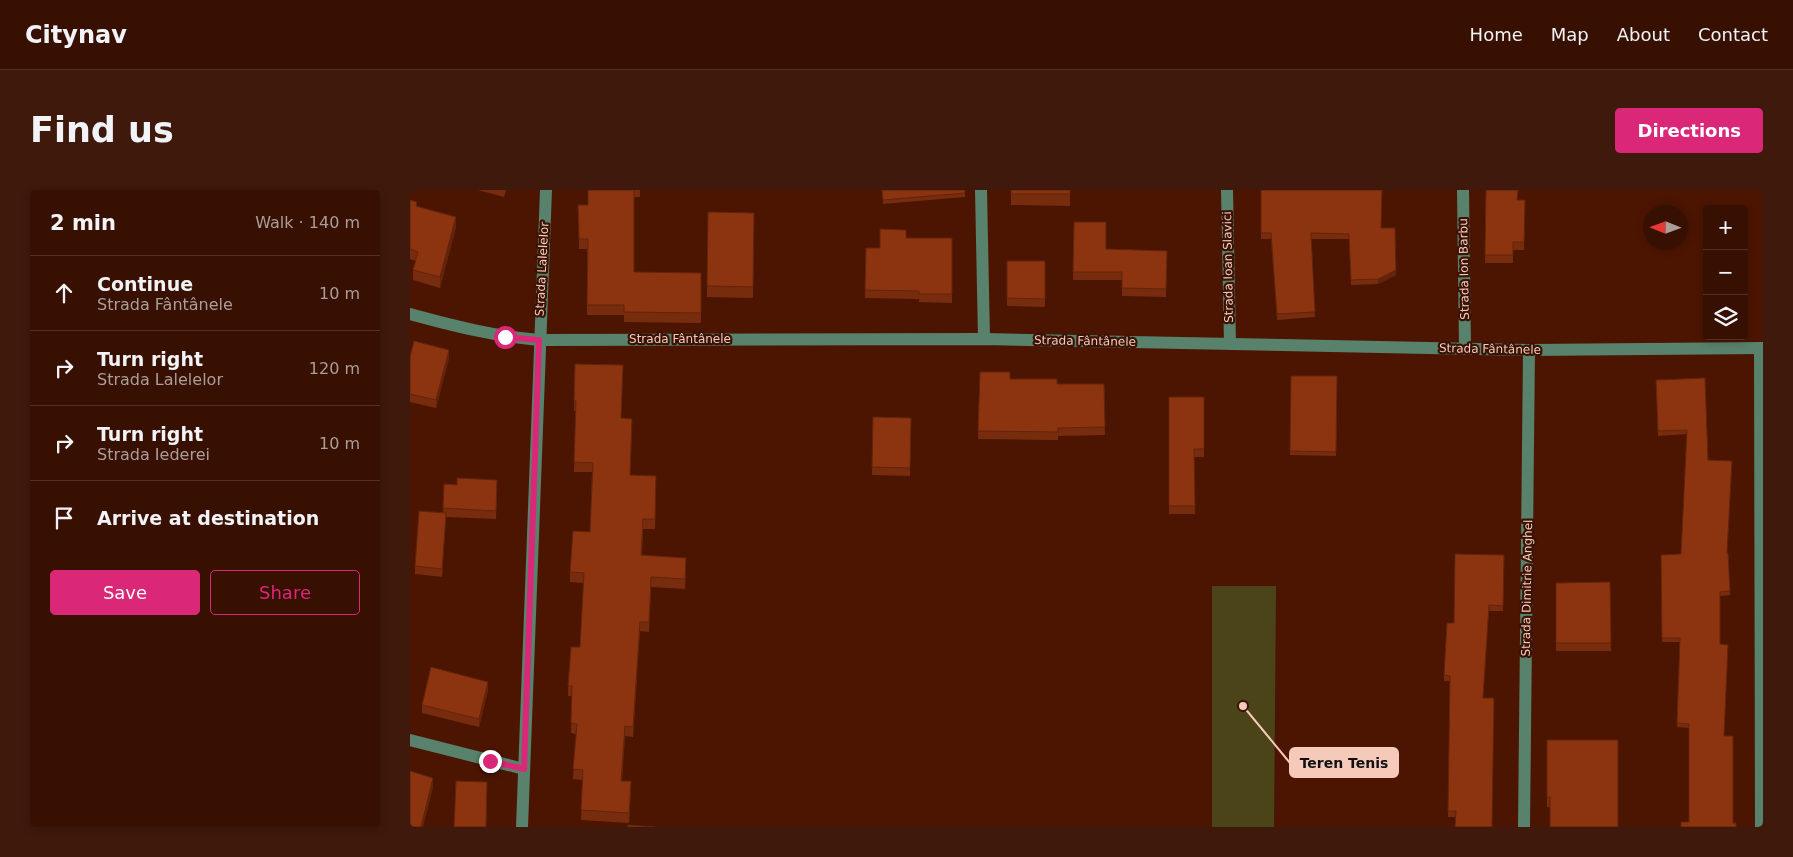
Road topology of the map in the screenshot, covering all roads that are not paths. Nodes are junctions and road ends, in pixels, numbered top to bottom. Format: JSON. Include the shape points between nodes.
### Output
{"nodes":[{"id":1,"x":546,"y":190,"type":"edge"},
{"id":2,"x":981,"y":190,"type":"edge"},
{"id":3,"x":1227,"y":190,"type":"edge"},
{"id":4,"x":1463,"y":190,"type":"edge"},
{"id":5,"x":410,"y":314,"type":"edge"},
{"id":6,"x":984,"y":338,"type":"junction"},
{"id":7,"x":539,"y":340,"type":"junction"},
{"id":8,"x":1230,"y":344,"type":"junction"},
{"id":9,"x":1465,"y":348,"type":"junction"},
{"id":10,"x":1762,"y":348,"type":"edge"},
{"id":11,"x":1529,"y":350,"type":"junction"},
{"id":12,"x":410,"y":740,"type":"edge"},
{"id":13,"x":524,"y":769,"type":"junction"},
{"id":14,"x":522,"y":827,"type":"edge"},
{"id":15,"x":1524,"y":827,"type":"edge"},
{"id":16,"x":1761,"y":827,"type":"edge"}],
"edges":[{"from":1,"to":7,"type":"street","name":"Strada Lalelelor"},
{"from":2,"to":6,"type":"street"},
{"from":3,"to":8,"type":"street","name":"Strada Ioan Slavici"},
{"from":4,"to":9,"type":"street","name":"Strada Ion Barbu"},
{"from":5,"to":7,"type":"street","name":"Strada Fântânele","via":[[480,332]]},
{"from":6,"to":7,"type":"street","name":"Strada Fântânele"},
{"from":6,"to":8,"type":"street","name":"Strada Fântânele"},
{"from":7,"to":13,"type":"street","name":"Strada Lalelelor"},
{"from":8,"to":9,"type":"street","name":"Strada Fântânele"},
{"from":9,"to":11,"type":"street","name":"Strada Fântânele"},
{"from":10,"to":11,"type":"street","name":"Strada Fântânele"},
{"from":10,"to":16,"type":"street"},
{"from":11,"to":15,"type":"street","name":"Strada Dimitrie Anghel"},
{"from":12,"to":13,"type":"street"},
{"from":13,"to":14,"type":"street","name":"Strada Lalelelor"}]}
